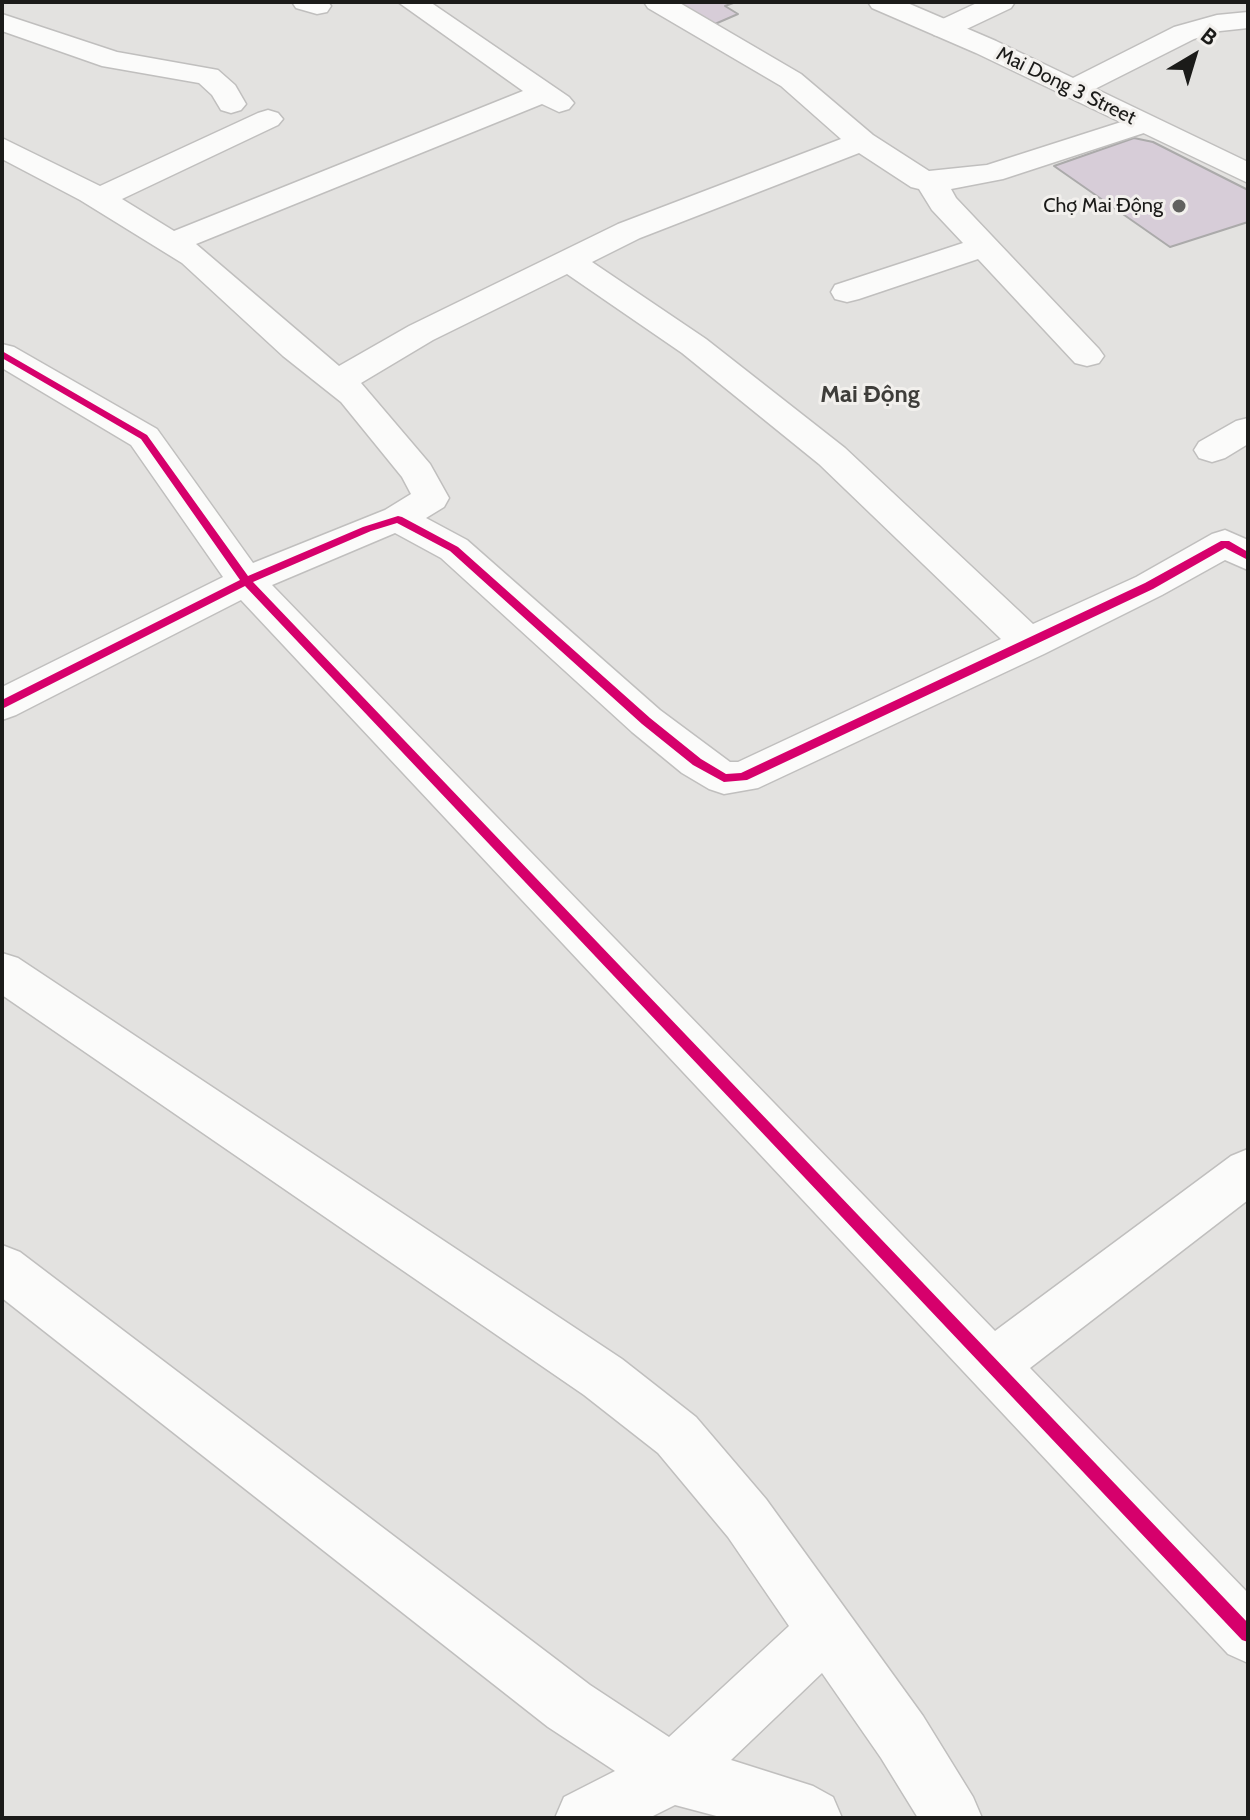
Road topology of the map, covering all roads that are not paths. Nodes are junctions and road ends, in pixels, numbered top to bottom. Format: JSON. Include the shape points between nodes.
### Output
{"nodes":[{"id":1,"x":33,"y":2,"type":"edge"},
{"id":2,"x":658,"y":2,"type":"edge"},
{"id":3,"x":882,"y":2,"type":"edge"},
{"id":4,"x":1001,"y":2,"type":"edge"},
{"id":5,"x":423,"y":4,"type":"edge"},
{"id":6,"x":1248,"y":20,"type":"edge"},
{"id":7,"x":944,"y":29,"type":"junction"},
{"id":8,"x":1073,"y":89,"type":"junction"},
{"id":9,"x":231,"y":104,"type":"dead end"},
{"id":10,"x":268,"y":119,"type":"dead end"},
{"id":11,"x":1143,"y":124,"type":"junction"},
{"id":12,"x":862,"y":141,"type":"junction"},
{"id":13,"x":2,"y":147,"type":"edge"},
{"id":14,"x":1248,"y":174,"type":"edge"},
{"id":15,"x":930,"y":180,"type":"junction"},
{"id":16,"x":99,"y":198,"type":"junction"},
{"id":17,"x":171,"y":243,"type":"junction"},
{"id":18,"x":984,"y":247,"type":"junction"},
{"id":19,"x":568,"y":260,"type":"junction"},
{"id":20,"x":847,"y":292,"type":"dead end"},
{"id":21,"x":2,"y":354,"type":"edge"},
{"id":22,"x":1087,"y":356,"type":"dead end"},
{"id":23,"x":337,"y":382,"type":"junction"},
{"id":24,"x":1248,"y":429,"type":"edge"},
{"id":25,"x":1212,"y":450,"type":"dead end"},
{"id":26,"x":398,"y":519,"type":"junction"},
{"id":27,"x":1248,"y":557,"type":"edge"},
{"id":28,"x":246,"y":581,"type":"junction"},
{"id":29,"x":1030,"y":644,"type":"junction"},
{"id":30,"x":2,"y":705,"type":"edge"},
{"id":31,"x":2,"y":971,"type":"edge"},
{"id":32,"x":1248,"y":1171,"type":"edge"},
{"id":33,"x":2,"y":1268,"type":"edge"},
{"id":34,"x":992,"y":1365,"type":"junction"},
{"id":35,"x":826,"y":1630,"type":"junction"},
{"id":36,"x":1248,"y":1634,"type":"edge"},
{"id":37,"x":673,"y":1774,"type":"junction"},
{"id":38,"x":585,"y":1818,"type":"edge"},
{"id":39,"x":812,"y":1818,"type":"edge"},
{"id":40,"x":952,"y":1818,"type":"edge"}],
"edges":[{"from":1,"to":9,"type":"street","via":[[2,22],[112,60],[208,76]]},
{"from":2,"to":12,"type":"street","via":[[791,80]]},
{"from":3,"to":7,"type":"street","name":"Mai Dong 3 Street"},
{"from":4,"to":7,"type":"street"},
{"from":5,"to":17,"type":"street","via":[[551,98]]},
{"from":6,"to":8,"type":"street","via":[[1184,33]]},
{"from":7,"to":8,"type":"street","name":"Mai Dong 3 Street"},
{"from":8,"to":11,"type":"street","name":"Mai Dong 3 Street"},
{"from":10,"to":16,"type":"street"},
{"from":11,"to":14,"type":"street","name":"Mai Dong 3 Street"},
{"from":11,"to":15,"type":"street","via":[[992,173]]},
{"from":12,"to":15,"type":"street"},
{"from":12,"to":19,"type":"street","via":[[719,194]]},
{"from":13,"to":16,"type":"street"},
{"from":15,"to":18,"type":"street","via":[[943,203]]},
{"from":16,"to":17,"type":"street"},
{"from":17,"to":23,"type":"street","via":[[193,256]]},
{"from":18,"to":20,"type":"street"},
{"from":18,"to":22,"type":"street"},
{"from":19,"to":23,"type":"street","via":[[421,333]]},
{"from":19,"to":29,"type":"street","via":[[694,346],[832,456]]},
{"from":21,"to":28,"type":"street","via":[[144,437]]},
{"from":23,"to":26,"type":"street","via":[[408,461],[431,498]]},
{"from":24,"to":25,"type":"street"},
{"from":26,"to":28,"type":"street"},
{"from":26,"to":29,"type":"street","via":[[454,549],[646,721],[724,778],[743,777]]},
{"from":27,"to":29,"type":"street","via":[[1225,543]]},
{"from":28,"to":30,"type":"street"},
{"from":28,"to":34,"type":"street"},
{"from":31,"to":35,"type":"street","via":[[577,1359],[665,1425],[747,1518]]},
{"from":32,"to":34,"type":"street"},
{"from":33,"to":37,"type":"street","via":[[569,1706]]},
{"from":34,"to":36,"type":"street"},
{"from":35,"to":37,"type":"street"},
{"from":35,"to":40,"type":"street"},
{"from":37,"to":38,"type":"street"},
{"from":37,"to":39,"type":"street","via":[[792,1807]]}]}
